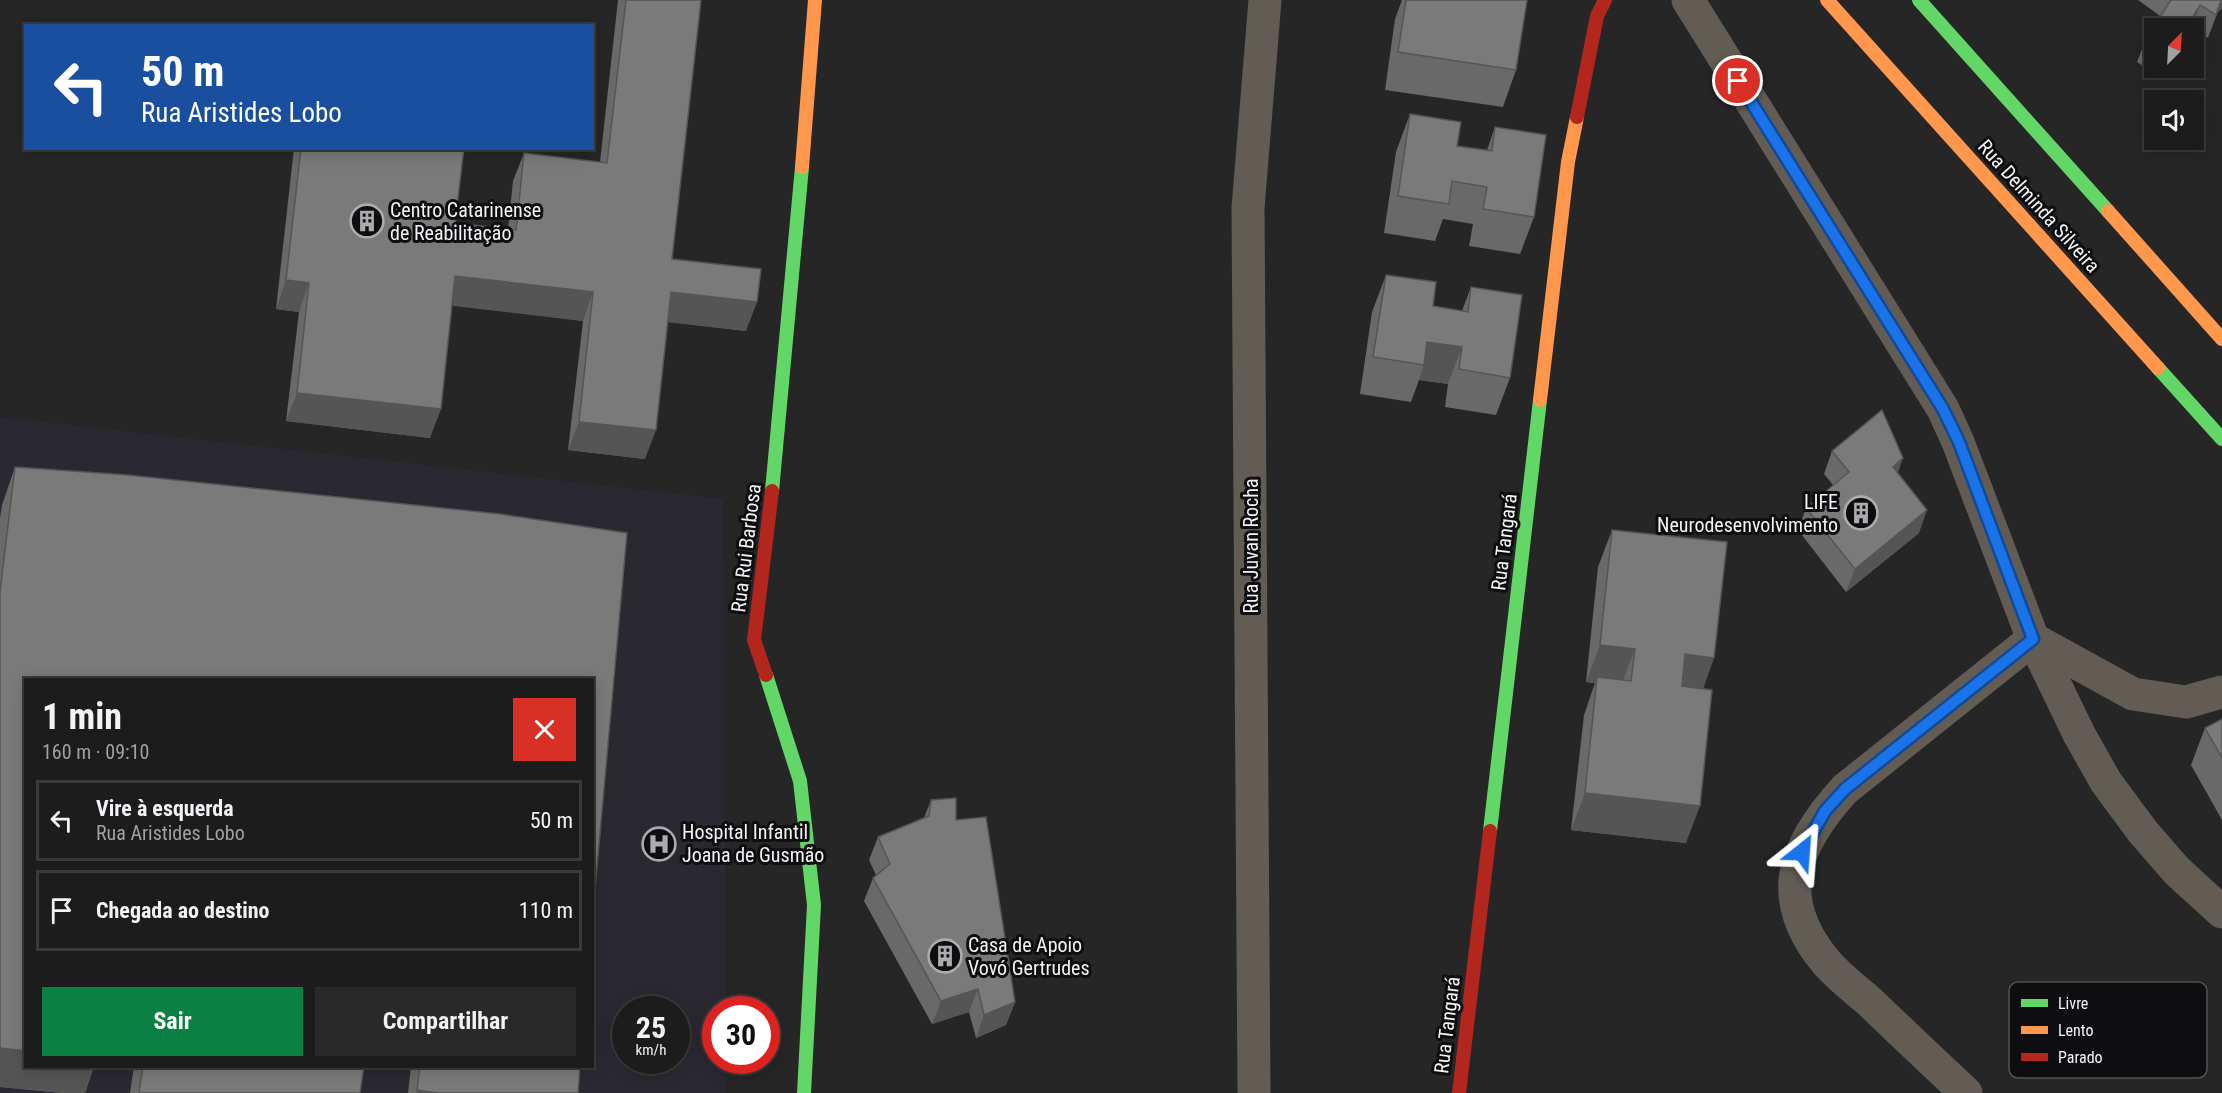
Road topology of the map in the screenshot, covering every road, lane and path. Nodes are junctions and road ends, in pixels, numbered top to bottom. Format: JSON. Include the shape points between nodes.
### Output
{"nodes":[{"id":1,"x":815,"y":0,"type":"edge"},
{"id":2,"x":1265,"y":0,"type":"edge"},
{"id":3,"x":1605,"y":0,"type":"edge"},
{"id":4,"x":1688,"y":0,"type":"edge"},
{"id":5,"x":1827,"y":0,"type":"edge"},
{"id":6,"x":1919,"y":0,"type":"edge"},
{"id":7,"x":2222,"y":339,"type":"edge"},
{"id":8,"x":2222,"y":439,"type":"edge"},
{"id":9,"x":2033,"y":639,"type":"junction"},
{"id":10,"x":2222,"y":692,"type":"edge"},
{"id":11,"x":2222,"y":912,"type":"edge"},
{"id":12,"x":804,"y":1093,"type":"edge"},
{"id":13,"x":1254,"y":1093,"type":"edge"},
{"id":14,"x":1459,"y":1093,"type":"edge"},
{"id":15,"x":1966,"y":1093,"type":"edge"}],
"edges":[{"from":1,"to":12,"type":"street","name":"Rua Rui Barbosa","via":[[807,128],[769,527],[754,640],[800,781],[814,905]]},
{"from":2,"to":13,"type":"street","name":"Rua Juvan Rocha","via":[[1248,208]]},
{"from":3,"to":14,"type":"street","name":"Rua Tangará","via":[[1597,16],[1568,162]]},
{"from":4,"to":9,"type":"street","via":[[1943,409]]},
{"from":5,"to":8,"type":"street","name":"Rua Delminda Silveira"},
{"from":6,"to":7,"type":"street"},
{"from":9,"to":10,"type":"street","via":[[2133,694],[2186,702]]},
{"from":9,"to":11,"type":"street","via":[[2106,782],[2177,871]]},
{"from":9,"to":15,"type":"street","via":[[1845,789],[1825,811],[1796,866],[1794,898],[1807,935],[1827,962]]}]}
